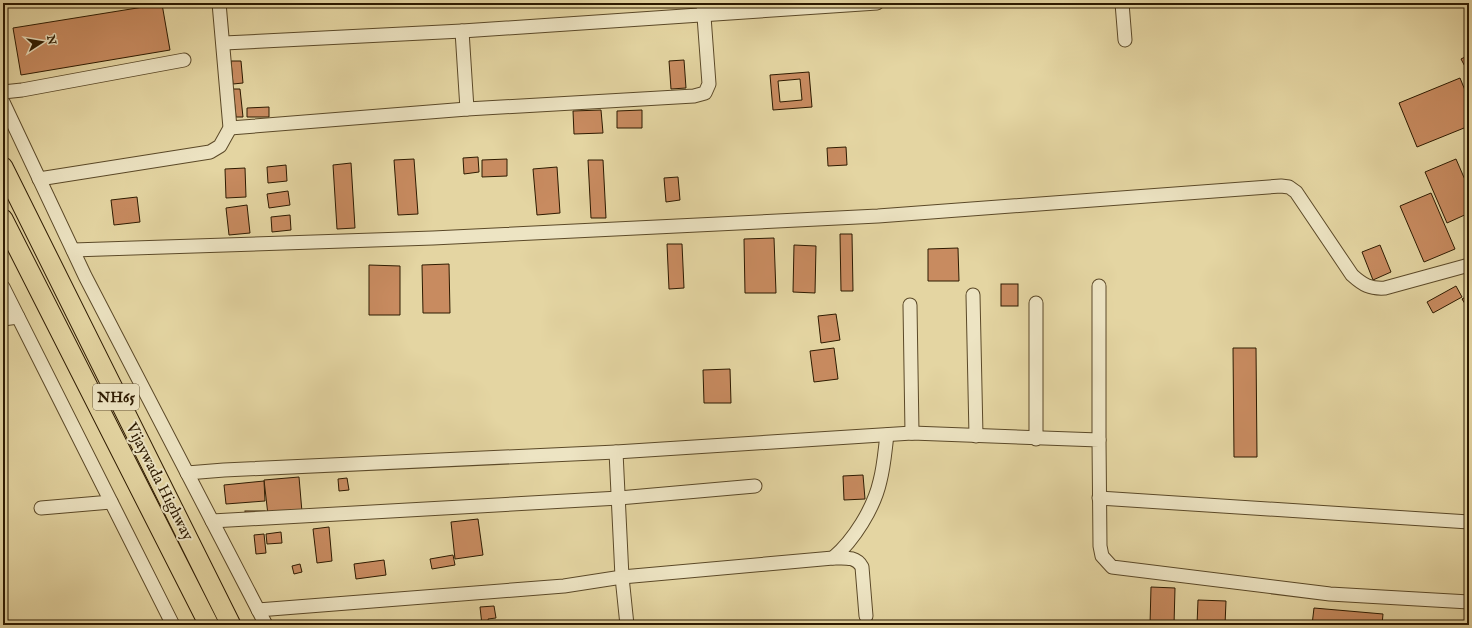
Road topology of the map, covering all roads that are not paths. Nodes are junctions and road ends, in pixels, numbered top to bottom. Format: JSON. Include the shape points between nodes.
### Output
{"nodes":[{"id":1,"x":219,"y":3,"type":"edge"},
{"id":2,"x":877,"y":3,"type":"edge"},
{"id":3,"x":1122,"y":3,"type":"edge"},
{"id":4,"x":704,"y":9,"type":"edge"},
{"id":5,"x":462,"y":31,"type":"junction"},
{"id":6,"x":1125,"y":40,"type":"dead end"},
{"id":7,"x":224,"y":43,"type":"junction"},
{"id":8,"x":184,"y":60,"type":"dead end"},
{"id":9,"x":3,"y":92,"type":"edge"},
{"id":10,"x":3,"y":102,"type":"edge"},
{"id":11,"x":467,"y":109,"type":"junction"},
{"id":12,"x":230,"y":128,"type":"junction"},
{"id":13,"x":3,"y":167,"type":"edge"},
{"id":14,"x":39,"y":179,"type":"junction"},
{"id":15,"x":3,"y":219,"type":"edge"},
{"id":16,"x":73,"y":250,"type":"junction"},
{"id":17,"x":1469,"y":265,"type":"edge"},
{"id":18,"x":1099,"y":286,"type":"dead end"},
{"id":19,"x":3,"y":287,"type":"edge"},
{"id":20,"x":973,"y":294,"type":"dead end"},
{"id":21,"x":1036,"y":303,"type":"dead end"},
{"id":22,"x":910,"y":305,"type":"dead end"},
{"id":23,"x":18,"y":317,"type":"junction"},
{"id":24,"x":3,"y":319,"type":"edge"},
{"id":25,"x":912,"y":433,"type":"junction"},
{"id":26,"x":887,"y":435,"type":"junction"},
{"id":27,"x":976,"y":436,"type":"junction"},
{"id":28,"x":1036,"y":439,"type":"junction"},
{"id":29,"x":1099,"y":440,"type":"junction"},
{"id":30,"x":616,"y":452,"type":"junction"},
{"id":31,"x":187,"y":473,"type":"junction"},
{"id":32,"x":755,"y":486,"type":"dead end"},
{"id":33,"x":619,"y":498,"type":"junction"},
{"id":34,"x":1099,"y":498,"type":"junction"},
{"id":35,"x":111,"y":502,"type":"junction"},
{"id":36,"x":41,"y":508,"type":"dead end"},
{"id":37,"x":212,"y":521,"type":"junction"},
{"id":38,"x":1469,"y":522,"type":"edge"},
{"id":39,"x":833,"y":558,"type":"junction"},
{"id":40,"x":622,"y":577,"type":"junction"},
{"id":41,"x":1469,"y":602,"type":"edge"},
{"id":42,"x":258,"y":610,"type":"junction"},
{"id":43,"x":866,"y":616,"type":"dead end"},
{"id":44,"x":173,"y":625,"type":"edge"},
{"id":45,"x":209,"y":625,"type":"edge"},
{"id":46,"x":231,"y":625,"type":"edge"},
{"id":47,"x":266,"y":625,"type":"edge"},
{"id":48,"x":627,"y":625,"type":"edge"}],
"edges":[{"from":1,"to":7,"type":"street"},
{"from":2,"to":4,"type":"street"},
{"from":3,"to":6,"type":"street"},
{"from":4,"to":5,"type":"street"},
{"from":4,"to":11,"type":"street","via":[[709,84],[708,90],[701,94]]},
{"from":5,"to":7,"type":"street"},
{"from":5,"to":11,"type":"street"},
{"from":7,"to":12,"type":"street"},
{"from":8,"to":9,"type":"street"},
{"from":10,"to":14,"type":"street"},
{"from":11,"to":12,"type":"street"},
{"from":12,"to":14,"type":"street","via":[[220,146],[210,152]]},
{"from":13,"to":46,"type":"highway","name":"Vijaywada Highway","number":"NH65"},
{"from":14,"to":16,"type":"street"},
{"from":15,"to":45,"type":"highway","name":"Vijaywada Highway","number":"NH65"},
{"from":16,"to":17,"type":"street","via":[[433,238],[878,216],[1281,186],[1289,187],[1299,197],[1352,275],[1362,284],[1374,289],[1385,288]]},
{"from":16,"to":31,"type":"street"},
{"from":18,"to":29,"type":"street"},
{"from":19,"to":23,"type":"street"},
{"from":20,"to":27,"type":"street"},
{"from":21,"to":28,"type":"street"},
{"from":22,"to":25,"type":"street"},
{"from":23,"to":24,"type":"street"},
{"from":23,"to":35,"type":"street"},
{"from":25,"to":26,"type":"street"},
{"from":25,"to":27,"type":"street"},
{"from":26,"to":30,"type":"street"},
{"from":26,"to":39,"type":"street","via":[[880,482],[869,510],[850,540]]},
{"from":27,"to":28,"type":"street"},
{"from":28,"to":29,"type":"street"},
{"from":29,"to":34,"type":"street"},
{"from":30,"to":31,"type":"street"},
{"from":30,"to":33,"type":"street"},
{"from":31,"to":37,"type":"street"},
{"from":32,"to":33,"type":"street"},
{"from":33,"to":37,"type":"street"},
{"from":33,"to":40,"type":"street"},
{"from":34,"to":38,"type":"street"},
{"from":34,"to":41,"type":"street","via":[[1102,556],[1105,562],[1118,569],[1330,594]]},
{"from":35,"to":36,"type":"street"},
{"from":35,"to":44,"type":"street"},
{"from":37,"to":42,"type":"street"},
{"from":39,"to":40,"type":"street"},
{"from":39,"to":43,"type":"street","via":[[853,558],[862,567]]},
{"from":40,"to":42,"type":"street","via":[[564,586]]},
{"from":40,"to":48,"type":"street"},
{"from":42,"to":47,"type":"street"}]}
